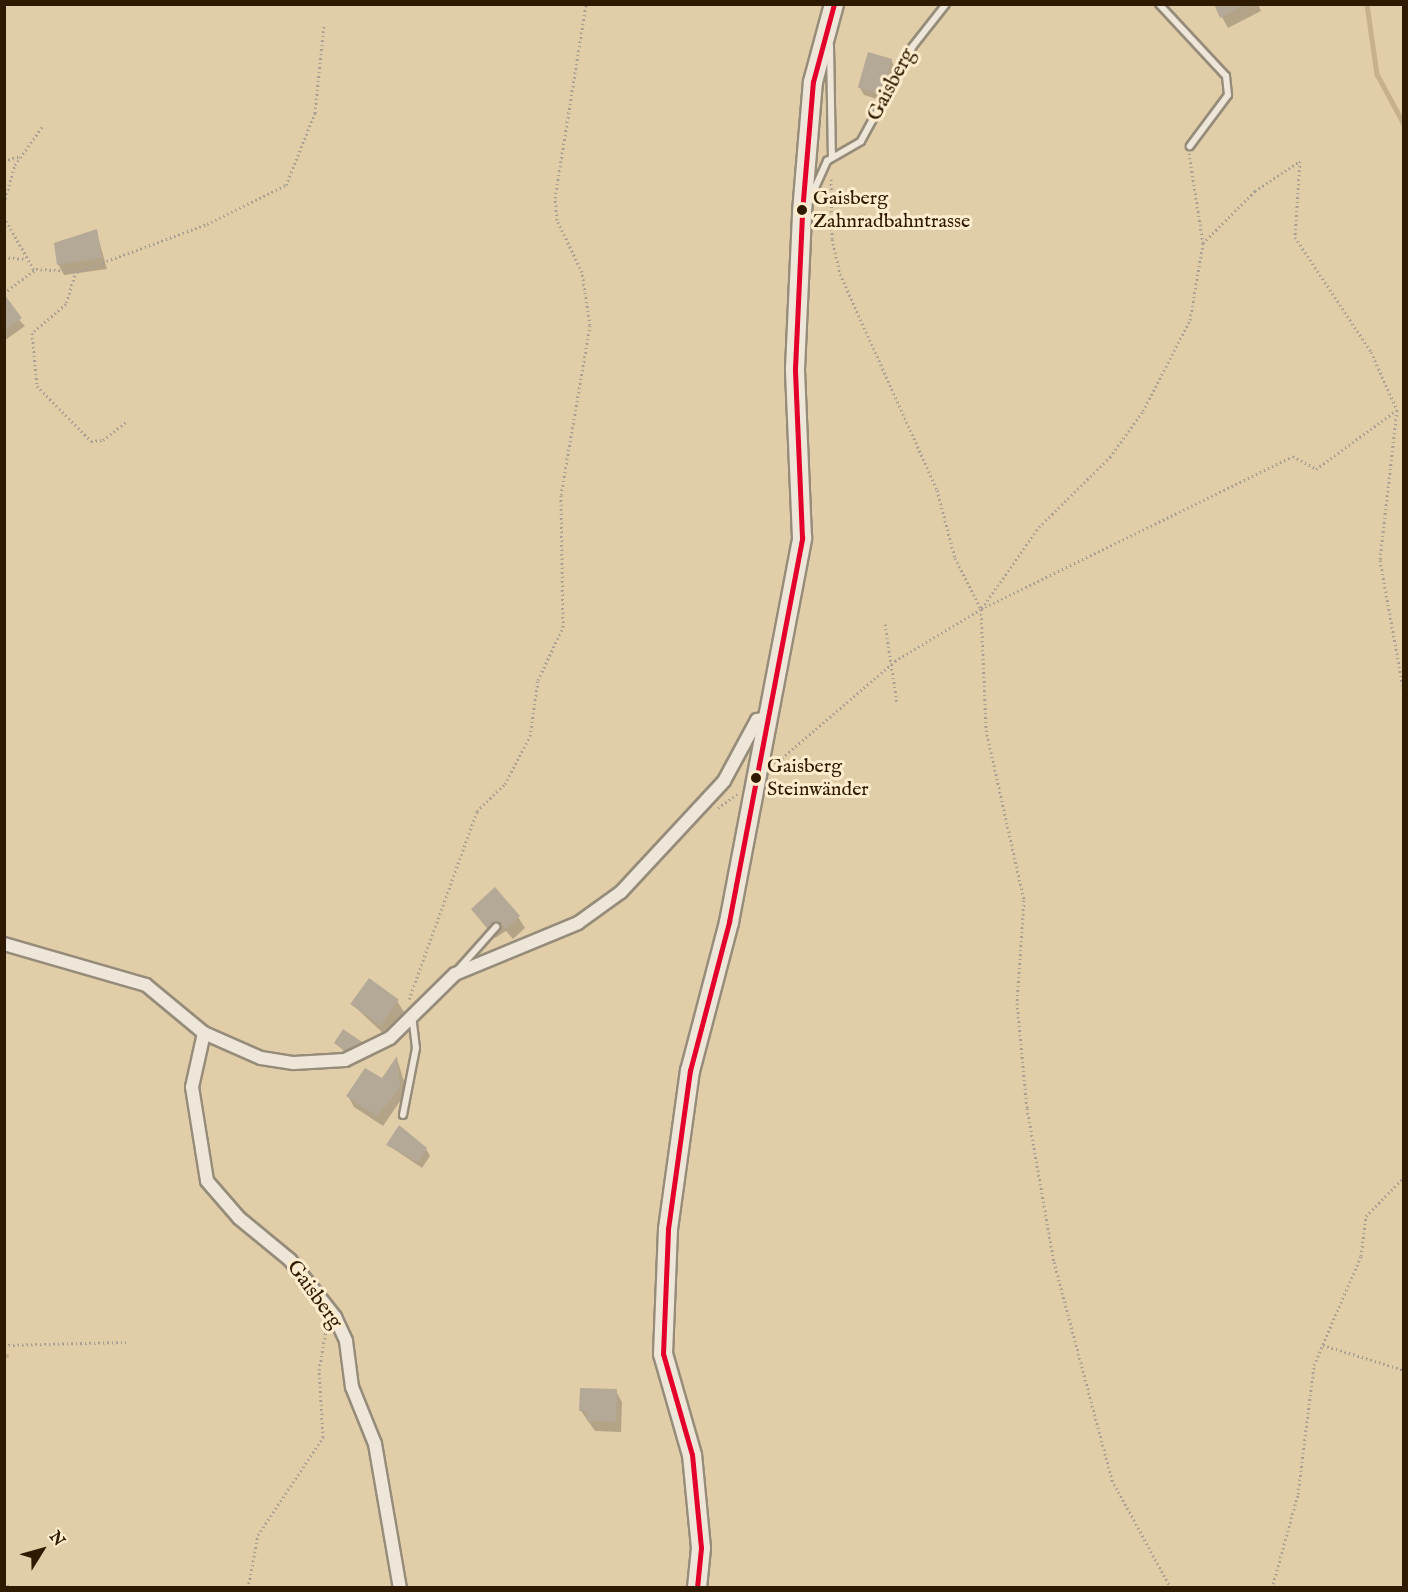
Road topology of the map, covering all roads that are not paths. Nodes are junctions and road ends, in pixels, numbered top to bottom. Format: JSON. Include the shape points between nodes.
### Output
{"nodes":[{"id":1,"x":946,"y":4,"type":"edge"},
{"id":2,"x":1159,"y":4,"type":"edge"},
{"id":3,"x":832,"y":13,"type":"edge"},
{"id":4,"x":1190,"y":146,"type":"road end"},
{"id":5,"x":832,"y":157,"type":"junction"},
{"id":6,"x":802,"y":210,"type":"junction"},
{"id":7,"x":769,"y":718,"type":"junction"},
{"id":8,"x":496,"y":927,"type":"dead end"},
{"id":9,"x":4,"y":944,"type":"edge"},
{"id":10,"x":455,"y":974,"type":"junction"},
{"id":11,"x":409,"y":1021,"type":"junction"},
{"id":12,"x":204,"y":1033,"type":"junction"},
{"id":13,"x":403,"y":1115,"type":"dead end"},
{"id":14,"x":400,"y":1587,"type":"edge"},
{"id":15,"x":697,"y":1587,"type":"edge"}],
"edges":[{"from":1,"to":5,"type":"lane","name":"Gaisberg","via":[[913,45],[861,141]]},
{"from":2,"to":4,"type":"lane","via":[[1226,76],[1228,95]]},
{"from":3,"to":5,"type":"lane"},
{"from":3,"to":6,"type":"main road","via":[[813,82]]},
{"from":5,"to":6,"type":"lane"},
{"from":6,"to":7,"type":"main road","via":[[795,369],[802,538]]},
{"from":7,"to":10,"type":"street","via":[[757,720],[724,782],[621,892],[578,923]]},
{"from":7,"to":15,"type":"main road","via":[[729,922],[690,1071],[668,1229],[663,1354],[692,1455],[701,1548]]},
{"from":8,"to":10,"type":"lane"},
{"from":9,"to":12,"type":"street","via":[[146,985]]},
{"from":10,"to":11,"type":"street"},
{"from":11,"to":12,"type":"street","via":[[368,1052],[317,1063],[261,1058]]},
{"from":11,"to":13,"type":"lane","via":[[416,1047]]},
{"from":12,"to":14,"type":"street","name":"Gaisberg","via":[[192,1087],[207,1181],[239,1218],[290,1260],[330,1311],[346,1341],[352,1387],[375,1444]]}]}
